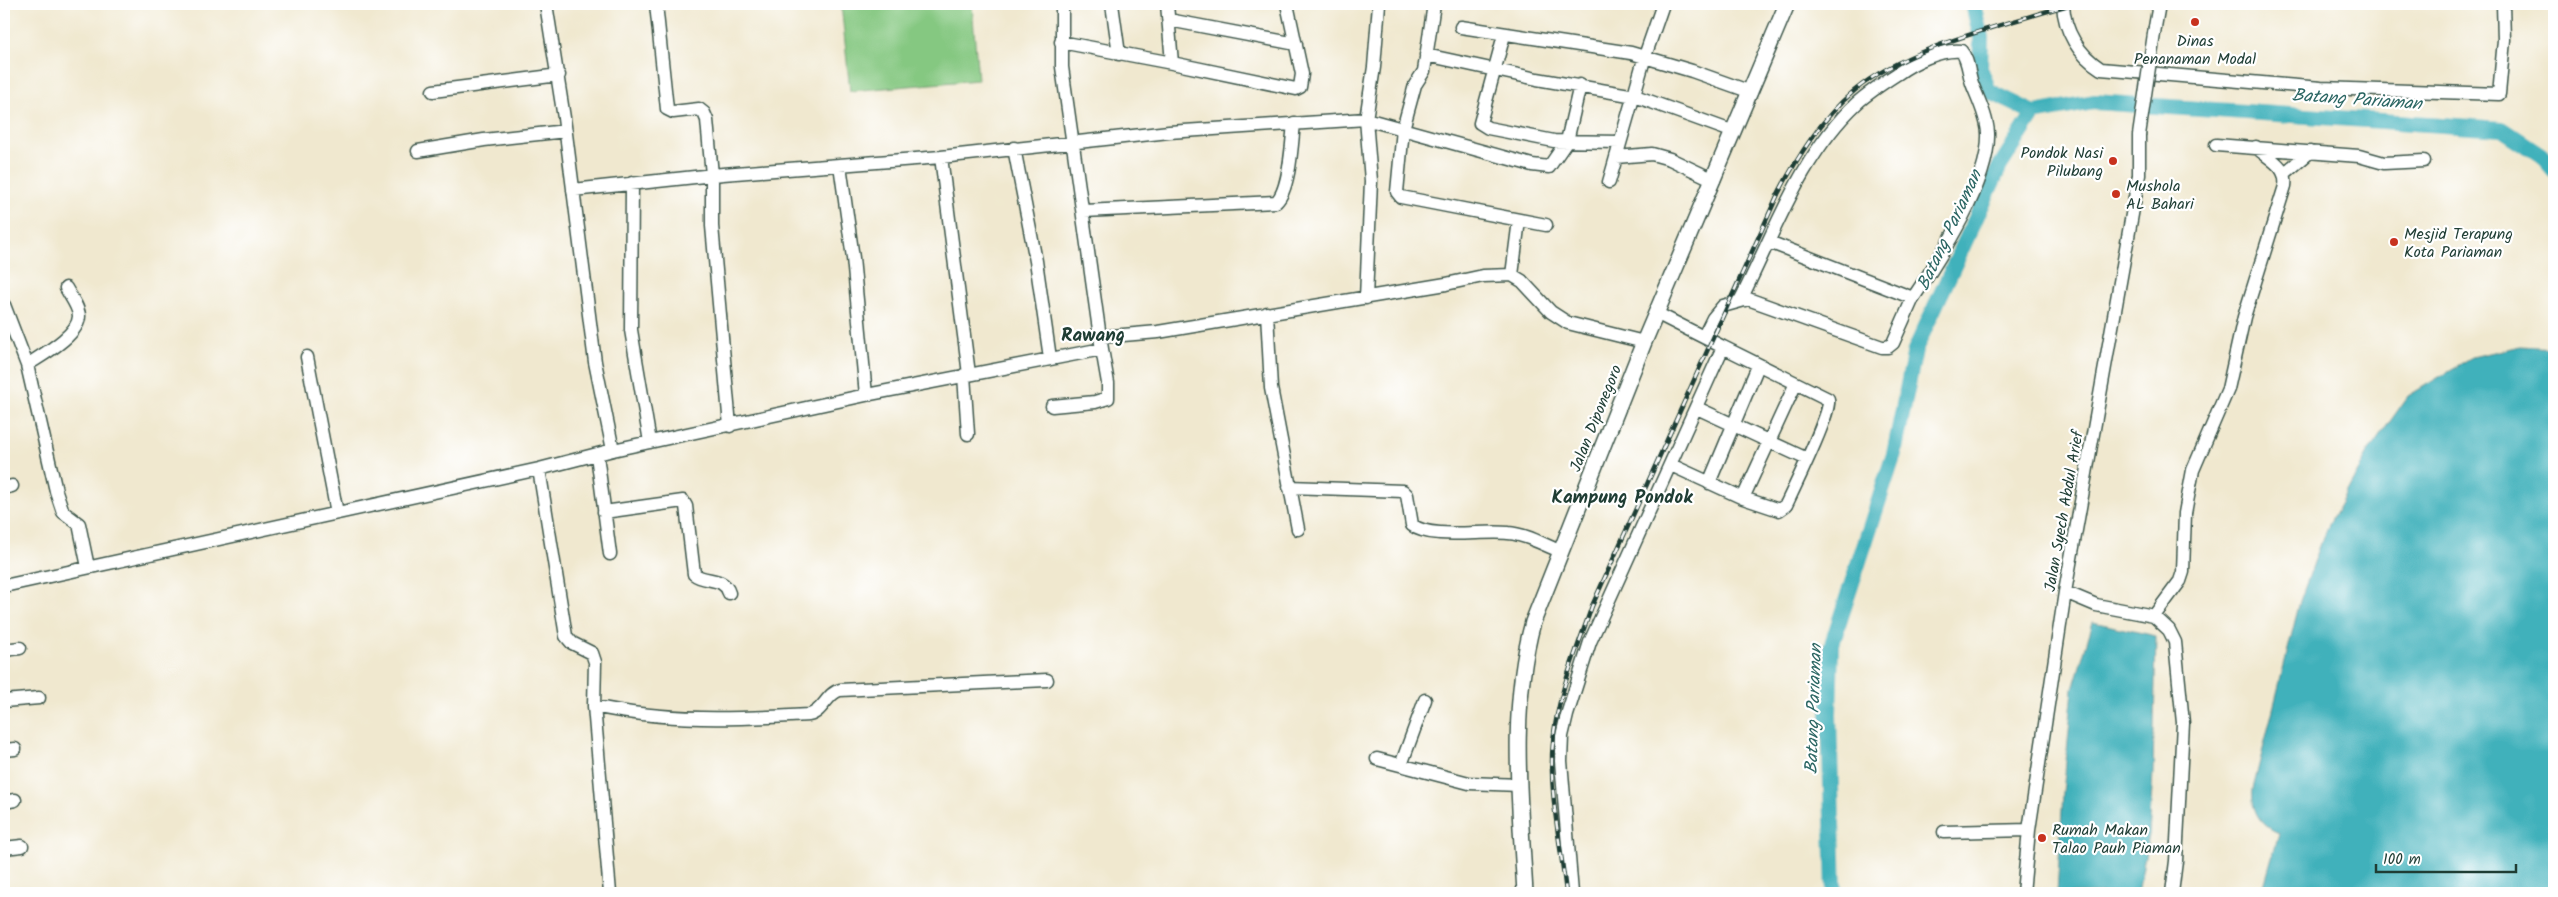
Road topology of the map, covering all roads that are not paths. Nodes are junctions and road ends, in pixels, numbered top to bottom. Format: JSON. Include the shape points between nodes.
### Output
{"nodes":[{"id":1,"x":546,"y":4,"type":"edge"},
{"id":2,"x":656,"y":4,"type":"edge"},
{"id":3,"x":1062,"y":4,"type":"edge"},
{"id":4,"x":1112,"y":4,"type":"edge"},
{"id":5,"x":1167,"y":4,"type":"edge"},
{"id":6,"x":1287,"y":4,"type":"edge"},
{"id":7,"x":1379,"y":4,"type":"edge"},
{"id":8,"x":1434,"y":4,"type":"edge"},
{"id":9,"x":1663,"y":4,"type":"edge"},
{"id":10,"x":1787,"y":4,"type":"edge"},
{"id":11,"x":2063,"y":4,"type":"edge"},
{"id":12,"x":2159,"y":4,"type":"edge"},
{"id":13,"x":2503,"y":4,"type":"edge"},
{"id":14,"x":1169,"y":20,"type":"junction"},
{"id":15,"x":1462,"y":27,"type":"dead end"},
{"id":16,"x":1504,"y":35,"type":"junction"},
{"id":17,"x":1061,"y":42,"type":"junction"},
{"id":18,"x":1296,"y":44,"type":"junction"},
{"id":19,"x":1119,"y":54,"type":"junction"},
{"id":20,"x":1426,"y":55,"type":"junction"},
{"id":21,"x":1645,"y":56,"type":"junction"},
{"id":22,"x":1172,"y":63,"type":"junction"},
{"id":23,"x":1494,"y":70,"type":"junction"},
{"id":24,"x":558,"y":75,"type":"junction"},
{"id":25,"x":1580,"y":85,"type":"junction"},
{"id":26,"x":433,"y":91,"type":"dead end"},
{"id":27,"x":1751,"y":92,"type":"junction"},
{"id":28,"x":1635,"y":96,"type":"junction"},
{"id":29,"x":1366,"y":118,"type":"junction"},
{"id":30,"x":1294,"y":123,"type":"junction"},
{"id":31,"x":1403,"y":129,"type":"junction"},
{"id":32,"x":566,"y":131,"type":"junction"},
{"id":33,"x":1734,"y":132,"type":"junction"},
{"id":34,"x":1074,"y":141,"type":"junction"},
{"id":35,"x":1567,"y":141,"type":"junction"},
{"id":36,"x":1620,"y":142,"type":"junction"},
{"id":37,"x":2216,"y":145,"type":"dead end"},
{"id":38,"x":2256,"y":147,"type":"junction"},
{"id":39,"x":1014,"y":148,"type":"junction"},
{"id":40,"x":418,"y":151,"type":"dead end"},
{"id":41,"x":2310,"y":152,"type":"junction"},
{"id":42,"x":941,"y":157,"type":"junction"},
{"id":43,"x":1616,"y":157,"type":"junction"},
{"id":44,"x":2424,"y":162,"type":"dead end"},
{"id":45,"x":840,"y":165,"type":"junction"},
{"id":46,"x":2285,"y":173,"type":"junction"},
{"id":47,"x":712,"y":175,"type":"junction"},
{"id":48,"x":1714,"y":180,"type":"junction"},
{"id":49,"x":1609,"y":182,"type":"dead end"},
{"id":50,"x":632,"y":183,"type":"junction"},
{"id":51,"x":573,"y":190,"type":"junction"},
{"id":52,"x":1084,"y":211,"type":"junction"},
{"id":53,"x":1519,"y":220,"type":"junction"},
{"id":54,"x":1546,"y":225,"type":"dead end"},
{"id":55,"x":1770,"y":242,"type":"junction"},
{"id":56,"x":1512,"y":275,"type":"junction"},
{"id":57,"x":66,"y":288,"type":"dead end"},
{"id":58,"x":1366,"y":298,"type":"junction"},
{"id":59,"x":1913,"y":298,"type":"junction"},
{"id":60,"x":1741,"y":299,"type":"junction"},
{"id":61,"x":4,"y":305,"type":"edge"},
{"id":62,"x":1267,"y":313,"type":"junction"},
{"id":63,"x":1656,"y":313,"type":"junction"},
{"id":64,"x":1704,"y":336,"type":"junction"},
{"id":65,"x":1644,"y":342,"type":"junction"},
{"id":66,"x":1101,"y":343,"type":"junction"},
{"id":67,"x":1723,"y":347,"type":"junction"},
{"id":68,"x":306,"y":357,"type":"dead end"},
{"id":69,"x":1050,"y":358,"type":"junction"},
{"id":70,"x":27,"y":365,"type":"junction"},
{"id":71,"x":1758,"y":366,"type":"junction"},
{"id":72,"x":967,"y":375,"type":"junction"},
{"id":73,"x":1796,"y":383,"type":"junction"},
{"id":74,"x":866,"y":395,"type":"junction"},
{"id":75,"x":1052,"y":406,"type":"dead end"},
{"id":76,"x":1697,"y":408,"type":"junction"},
{"id":77,"x":1734,"y":425,"type":"junction"},
{"id":78,"x":730,"y":426,"type":"junction"},
{"id":79,"x":968,"y":434,"type":"dead end"},
{"id":80,"x":1770,"y":441,"type":"junction"},
{"id":81,"x":650,"y":442,"type":"junction"},
{"id":82,"x":613,"y":450,"type":"junction"},
{"id":83,"x":597,"y":455,"type":"junction"},
{"id":84,"x":1807,"y":459,"type":"junction"},
{"id":85,"x":1671,"y":465,"type":"junction"},
{"id":86,"x":539,"y":469,"type":"junction"},
{"id":87,"x":1709,"y":483,"type":"junction"},
{"id":88,"x":1289,"y":487,"type":"junction"},
{"id":89,"x":1743,"y":498,"type":"junction"},
{"id":90,"x":604,"y":512,"type":"junction"},
{"id":91,"x":337,"y":513,"type":"junction"},
{"id":92,"x":1298,"y":529,"type":"dead end"},
{"id":93,"x":1560,"y":551,"type":"junction"},
{"id":94,"x":610,"y":554,"type":"dead end"},
{"id":95,"x":88,"y":567,"type":"junction"},
{"id":96,"x":4,"y":586,"type":"edge"},
{"id":97,"x":2065,"y":592,"type":"junction"},
{"id":98,"x":729,"y":593,"type":"dead end"},
{"id":99,"x":2154,"y":616,"type":"junction"},
{"id":100,"x":20,"y":648,"type":"dead end"},
{"id":101,"x":4,"y":650,"type":"edge"},
{"id":102,"x":1047,"y":680,"type":"dead end"},
{"id":103,"x":39,"y":698,"type":"dead end"},
{"id":104,"x":1425,"y":700,"type":"dead end"},
{"id":105,"x":4,"y":701,"type":"edge"},
{"id":106,"x":594,"y":706,"type":"junction"},
{"id":107,"x":1377,"y":759,"type":"dead end"},
{"id":108,"x":1401,"y":765,"type":"junction"},
{"id":109,"x":1519,"y":785,"type":"junction"},
{"id":110,"x":2029,"y":830,"type":"junction"},
{"id":111,"x":1944,"y":832,"type":"dead end"},
{"id":112,"x":22,"y":846,"type":"dead end"},
{"id":113,"x":4,"y":848,"type":"edge"},
{"id":114,"x":610,"y":893,"type":"edge"},
{"id":115,"x":1525,"y":893,"type":"edge"},
{"id":116,"x":1572,"y":893,"type":"edge"},
{"id":117,"x":2023,"y":893,"type":"edge"},
{"id":118,"x":2172,"y":893,"type":"edge"}],
"edges":[{"from":1,"to":24,"type":"street"},
{"from":2,"to":47,"type":"street","via":[[667,109],[673,112],[699,109],[704,113]]},
{"from":3,"to":17,"type":"street"},
{"from":4,"to":19,"type":"street"},
{"from":5,"to":14,"type":"street"},
{"from":6,"to":18,"type":"street"},
{"from":7,"to":29,"type":"street"},
{"from":8,"to":20,"type":"street"},
{"from":9,"to":21,"type":"street"},
{"from":10,"to":27,"type":"main road","name":"Jalan Diponegoro"},
{"from":11,"to":13,"type":"street","via":[[2064,17],[2074,43],[2086,59],[2101,69],[2321,88],[2499,94],[2504,40]]},
{"from":12,"to":97,"type":"street","name":"Jalan Syech Abdul Arief","bridge":true,"via":[[2139,135],[2139,175]]},
{"from":14,"to":18,"type":"street"},
{"from":14,"to":22,"type":"street"},
{"from":15,"to":16,"type":"street"},
{"from":16,"to":21,"type":"street"},
{"from":16,"to":23,"type":"street"},
{"from":17,"to":19,"type":"street"},
{"from":17,"to":34,"type":"street"},
{"from":18,"to":22,"type":"street","via":[[1302,74],[1301,84],[1296,90]]},
{"from":19,"to":22,"type":"street"},
{"from":20,"to":23,"type":"street"},
{"from":20,"to":31,"type":"street","via":[[1424,71],[1415,85]]},
{"from":21,"to":27,"type":"street"},
{"from":21,"to":28,"type":"street"},
{"from":23,"to":25,"type":"street"},
{"from":23,"to":35,"type":"street","via":[[1480,123],[1488,128],[1531,138]]},
{"from":24,"to":26,"type":"street"},
{"from":24,"to":32,"type":"street"},
{"from":25,"to":28,"type":"street"},
{"from":25,"to":35,"type":"street"},
{"from":27,"to":33,"type":"main road","name":"Jalan Diponegoro"},
{"from":28,"to":33,"type":"street"},
{"from":28,"to":36,"type":"street"},
{"from":29,"to":30,"type":"street"},
{"from":29,"to":31,"type":"street"},
{"from":29,"to":58,"type":"street","via":[[1370,181]]},
{"from":30,"to":34,"type":"street"},
{"from":30,"to":52,"type":"street","via":[[1284,185],[1276,202]]},
{"from":31,"to":35,"type":"street","via":[[1545,168],[1552,165]]},
{"from":31,"to":53,"type":"street","via":[[1396,192],[1401,197]]},
{"from":32,"to":40,"type":"street"},
{"from":32,"to":51,"type":"street"},
{"from":33,"to":48,"type":"main road","name":"Jalan Diponegoro"},
{"from":34,"to":39,"type":"street"},
{"from":34,"to":52,"type":"street"},
{"from":35,"to":36,"type":"street"},
{"from":36,"to":43,"type":"street"},
{"from":37,"to":38,"type":"street"},
{"from":38,"to":41,"type":"street"},
{"from":38,"to":46,"type":"street"},
{"from":39,"to":42,"type":"street"},
{"from":39,"to":69,"type":"street","via":[[1036,261]]},
{"from":41,"to":44,"type":"street","via":[[2359,156],[2384,164]]},
{"from":41,"to":46,"type":"street"},
{"from":42,"to":45,"type":"street"},
{"from":42,"to":72,"type":"street"},
{"from":43,"to":48,"type":"street","via":[[1652,154]]},
{"from":43,"to":49,"type":"street"},
{"from":45,"to":47,"type":"street"},
{"from":45,"to":74,"type":"street"},
{"from":46,"to":99,"type":"street","via":[[2285,186],[2244,317],[2228,389],[2193,470],[2185,513],[2183,572]]},
{"from":47,"to":50,"type":"street"},
{"from":47,"to":78,"type":"street","via":[[712,226]]},
{"from":48,"to":63,"type":"main road","name":"Jalan Diponegoro"},
{"from":50,"to":51,"type":"street"},
{"from":50,"to":81,"type":"street","via":[[631,330]]},
{"from":51,"to":82,"type":"street","via":[[595,362]]},
{"from":52,"to":66,"type":"street"},
{"from":53,"to":54,"type":"street"},
{"from":53,"to":56,"type":"street"},
{"from":55,"to":59,"type":"street"},
{"from":55,"to":59,"type":"street","via":[[1779,217],[1808,164],[1857,103],[1904,68],[1938,55],[1960,51],[1966,56],[1969,77],[1986,120],[1986,156],[1973,193],[1935,266]]},
{"from":55,"to":60,"type":"street"},
{"from":56,"to":58,"type":"street","via":[[1483,276]]},
{"from":56,"to":65,"type":"street","via":[[1522,281],[1551,312],[1568,323]]},
{"from":57,"to":70,"type":"street","via":[[79,313],[78,324],[68,336]]},
{"from":58,"to":62,"type":"street"},
{"from":59,"to":60,"type":"street","via":[[1893,343],[1885,347],[1758,300]]},
{"from":60,"to":64,"type":"street","via":[[1718,311]]},
{"from":61,"to":70,"type":"street"},
{"from":62,"to":66,"type":"street"},
{"from":62,"to":88,"type":"street","via":[[1270,382]]},
{"from":63,"to":64,"type":"street"},
{"from":63,"to":65,"type":"main road","name":"Jalan Diponegoro"},
{"from":64,"to":67,"type":"street"},
{"from":65,"to":93,"type":"main road","name":"Jalan Diponegoro"},
{"from":66,"to":69,"type":"street"},
{"from":66,"to":75,"type":"street","via":[[1108,398]]},
{"from":67,"to":71,"type":"street"},
{"from":67,"to":76,"type":"street"},
{"from":68,"to":91,"type":"street"},
{"from":69,"to":72,"type":"street"},
{"from":70,"to":95,"type":"street","via":[[56,491],[64,512],[78,524]]},
{"from":71,"to":73,"type":"street"},
{"from":71,"to":77,"type":"street"},
{"from":72,"to":74,"type":"street"},
{"from":72,"to":79,"type":"street"},
{"from":73,"to":80,"type":"street"},
{"from":73,"to":84,"type":"street","via":[[1830,401]]},
{"from":74,"to":78,"type":"street"},
{"from":76,"to":77,"type":"street"},
{"from":76,"to":85,"type":"street"},
{"from":77,"to":80,"type":"street"},
{"from":77,"to":87,"type":"street"},
{"from":78,"to":81,"type":"street"},
{"from":80,"to":84,"type":"street"},
{"from":80,"to":89,"type":"street"},
{"from":81,"to":82,"type":"street"},
{"from":82,"to":83,"type":"street"},
{"from":83,"to":86,"type":"street"},
{"from":83,"to":90,"type":"street"},
{"from":84,"to":89,"type":"street","via":[[1783,508],[1773,510]]},
{"from":85,"to":87,"type":"street"},
{"from":85,"to":116,"type":"street","via":[[1590,642],[1562,736],[1561,761]]},
{"from":86,"to":91,"type":"street"},
{"from":86,"to":106,"type":"street","via":[[566,636],[593,655]]},
{"from":87,"to":89,"type":"street"},
{"from":88,"to":92,"type":"street"},
{"from":88,"to":93,"type":"street","via":[[1398,490],[1407,495],[1412,525],[1418,530],[1515,534]]},
{"from":90,"to":94,"type":"street"},
{"from":90,"to":98,"type":"street","via":[[683,501],[694,574],[723,583]]},
{"from":91,"to":95,"type":"street"},
{"from":93,"to":109,"type":"main road","name":"Jalan Diponegoro","via":[[1533,622],[1522,670],[1518,726]]},
{"from":95,"to":96,"type":"street"},
{"from":97,"to":99,"type":"street","via":[[2096,604]]},
{"from":97,"to":110,"type":"street","name":"Jalan Syech Abdul Arief"},
{"from":99,"to":118,"type":"street","via":[[2169,630],[2175,642],[2183,705]]},
{"from":100,"to":101,"type":"street"},
{"from":102,"to":106,"type":"street","via":[[840,690],[809,715],[697,718]]},
{"from":103,"to":105,"type":"street"},
{"from":104,"to":108,"type":"street"},
{"from":106,"to":114,"type":"street"},
{"from":107,"to":108,"type":"street"},
{"from":108,"to":109,"type":"street","via":[[1469,783]]},
{"from":109,"to":115,"type":"main road","name":"Jalan Diponegoro"},
{"from":110,"to":111,"type":"street"},
{"from":110,"to":117,"type":"street","name":"Jalan Syech Abdul Arief"},
{"from":112,"to":113,"type":"street"}]}
